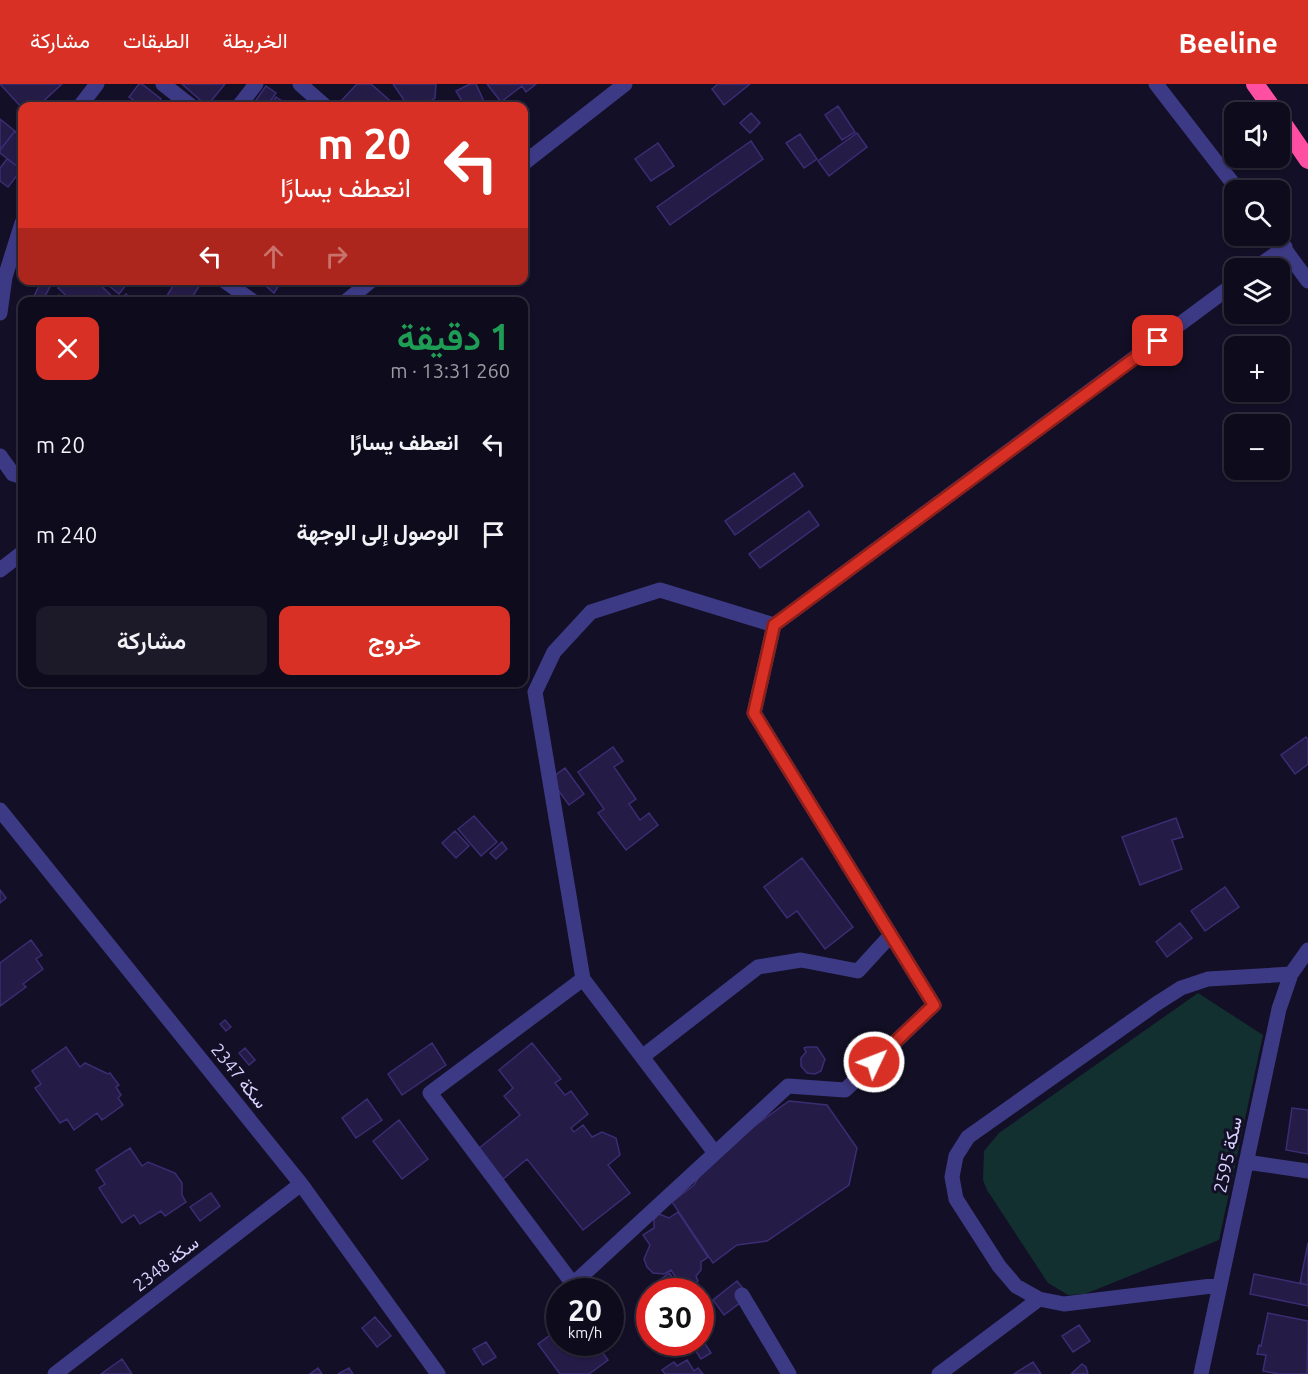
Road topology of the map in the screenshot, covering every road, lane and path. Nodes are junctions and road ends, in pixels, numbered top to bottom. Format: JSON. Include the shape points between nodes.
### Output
{"nodes":[{"id":1,"x":97,"y":84,"type":"edge"},
{"id":2,"x":163,"y":84,"type":"edge"},
{"id":3,"x":256,"y":84,"type":"edge"},
{"id":4,"x":300,"y":84,"type":"edge"},
{"id":5,"x":625,"y":84,"type":"edge"},
{"id":6,"x":1156,"y":84,"type":"edge"},
{"id":7,"x":1166,"y":84,"type":"edge"},
{"id":8,"x":1255,"y":84,"type":"edge"},
{"id":9,"x":83,"y":102,"type":"edge"},
{"id":10,"x":186,"y":102,"type":"edge"},
{"id":11,"x":242,"y":102,"type":"edge"},
{"id":12,"x":320,"y":102,"type":"edge"},
{"id":13,"x":1268,"y":102,"type":"edge"},
{"id":14,"x":1290,"y":134,"type":"edge"},
{"id":15,"x":528,"y":160,"type":"edge"},
{"id":16,"x":1308,"y":160,"type":"edge"},
{"id":17,"x":1218,"y":166,"type":"junction"},
{"id":18,"x":1230,"y":180,"type":"edge"},
{"id":19,"x":18,"y":236,"type":"edge"},
{"id":20,"x":1276,"y":246,"type":"edge"},
{"id":21,"x":1284,"y":246,"type":"edge"},
{"id":22,"x":1265,"y":258,"type":"edge"},
{"id":23,"x":1308,"y":281,"type":"edge"},
{"id":24,"x":230,"y":285,"type":"edge"},
{"id":25,"x":366,"y":285,"type":"edge"},
{"id":26,"x":1224,"y":291,"type":"edge"},
{"id":27,"x":247,"y":297,"type":"edge"},
{"id":28,"x":351,"y":297,"type":"edge"},
{"id":29,"x":0,"y":313,"type":"edge"},
{"id":30,"x":0,"y":456,"type":"edge"},
{"id":31,"x":18,"y":476,"type":"edge"},
{"id":32,"x":18,"y":555,"type":"edge"},
{"id":33,"x":0,"y":570,"type":"edge"},
{"id":34,"x":774,"y":625,"type":"junction"},
{"id":35,"x":0,"y":810,"type":"edge"},
{"id":36,"x":891,"y":935,"type":"junction"},
{"id":37,"x":1308,"y":950,"type":"edge"},
{"id":38,"x":1291,"y":974,"type":"junction"},
{"id":39,"x":583,"y":978,"type":"junction"},
{"id":40,"x":642,"y":1057,"type":"junction"},
{"id":41,"x":715,"y":1153,"type":"junction"},
{"id":42,"x":1246,"y":1162,"type":"junction"},
{"id":43,"x":1308,"y":1171,"type":"edge"},
{"id":44,"x":301,"y":1184,"type":"junction"},
{"id":45,"x":1220,"y":1285,"type":"junction"},
{"id":46,"x":742,"y":1295,"type":"dead end"},
{"id":47,"x":1039,"y":1299,"type":"junction"},
{"id":48,"x":55,"y":1374,"type":"edge"},
{"id":49,"x":438,"y":1374,"type":"edge"},
{"id":50,"x":789,"y":1374,"type":"edge"},
{"id":51,"x":939,"y":1374,"type":"edge"},
{"id":52,"x":1201,"y":1374,"type":"edge"}],
"edges":[{"from":1,"to":9,"type":"street"},
{"from":2,"to":10,"type":"street"},
{"from":3,"to":11,"type":"street"},
{"from":4,"to":12,"type":"street"},
{"from":5,"to":15,"type":"street"},
{"from":6,"to":17,"type":"street"},
{"from":7,"to":17,"type":"street"},
{"from":8,"to":13,"type":"highway"},
{"from":14,"to":16,"type":"highway"},
{"from":17,"to":18,"type":"street"},
{"from":19,"to":29,"type":"street","via":[[5,277]]},
{"from":20,"to":22,"type":"street"},
{"from":21,"to":23,"type":"street"},
{"from":24,"to":27,"type":"street"},
{"from":25,"to":28,"type":"street"},
{"from":26,"to":34,"type":"street"},
{"from":30,"to":31,"type":"street"},
{"from":32,"to":33,"type":"street"},
{"from":34,"to":36,"type":"street","via":[[754,713]]},
{"from":34,"to":39,"type":"street","via":[[660,590],[591,612],[554,652],[535,692]]},
{"from":35,"to":44,"type":"street","name":"سكة 2347"},
{"from":36,"to":40,"type":"street","via":[[858,971],[801,960],[758,967]]},
{"from":36,"to":41,"type":"street","via":[[934,1005],[844,1090],[788,1086]]},
{"from":37,"to":38,"type":"street","name":"سكة 2595"},
{"from":38,"to":42,"type":"street","name":"سكة 2595"},
{"from":38,"to":47,"type":"street","via":[[1208,979],[1181,988],[968,1137],[956,1156],[952,1177],[956,1199],[999,1266],[1016,1286]]},
{"from":39,"to":40,"type":"street"},
{"from":39,"to":41,"type":"street","via":[[430,1093],[573,1284]]},
{"from":40,"to":41,"type":"street"},
{"from":42,"to":43,"type":"street"},
{"from":42,"to":45,"type":"street","name":"سكة 2595"},
{"from":44,"to":48,"type":"street","name":"سكة 2348"},
{"from":44,"to":49,"type":"street","name":"سكة 2347"},
{"from":45,"to":47,"type":"street","via":[[1064,1304]]},
{"from":45,"to":52,"type":"street","name":"سكة 2595"},
{"from":46,"to":50,"type":"street"},
{"from":47,"to":51,"type":"street"}]}
